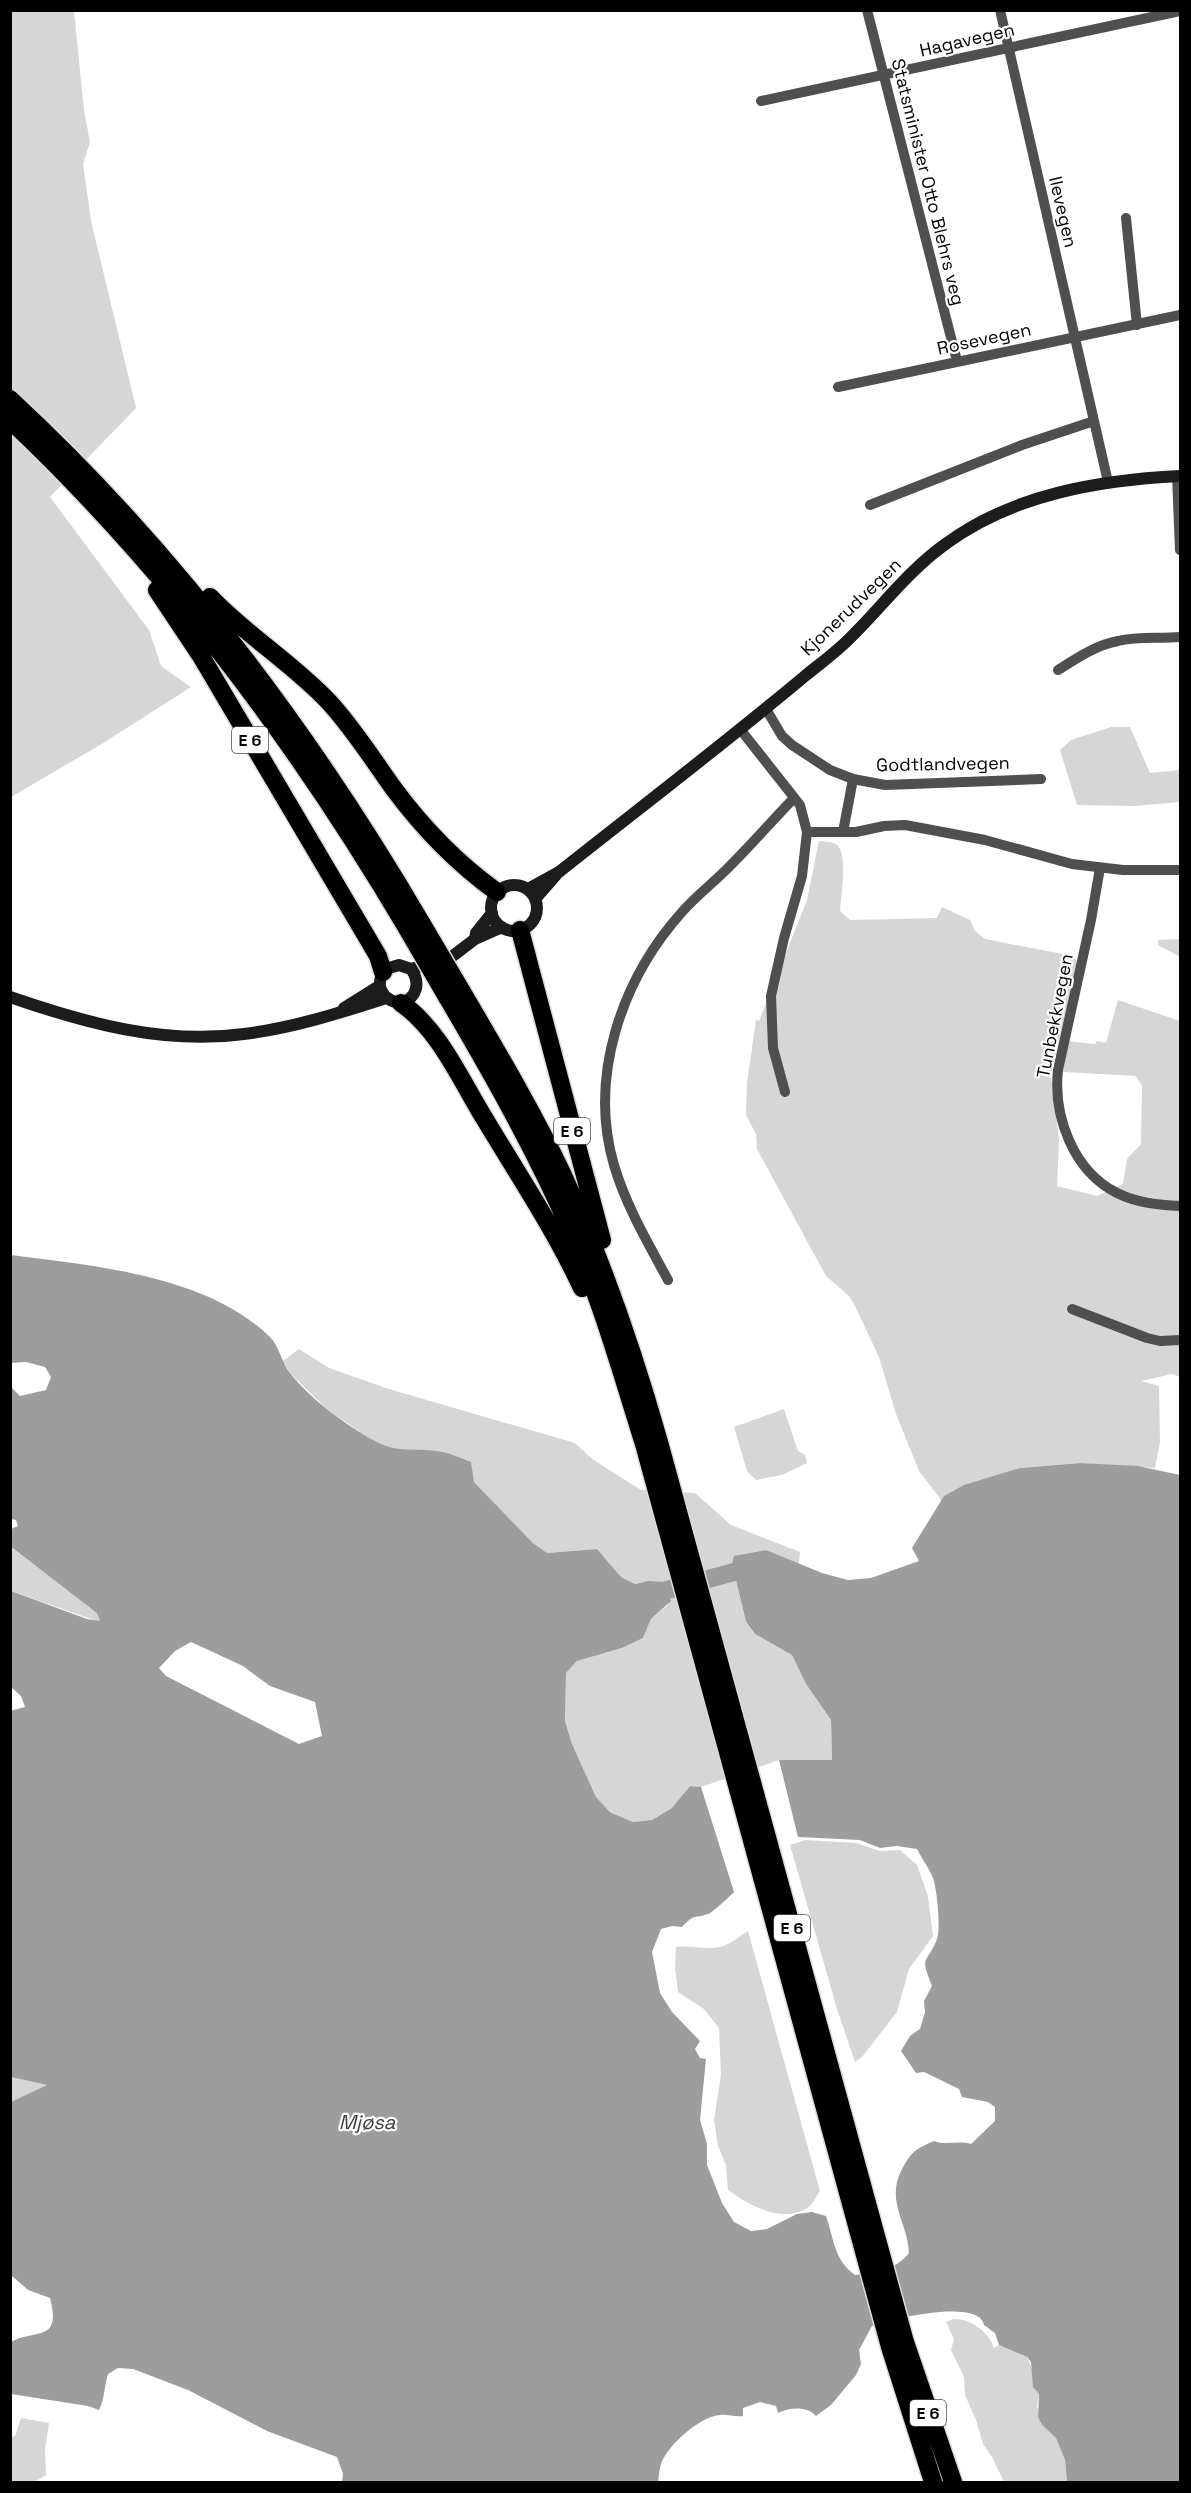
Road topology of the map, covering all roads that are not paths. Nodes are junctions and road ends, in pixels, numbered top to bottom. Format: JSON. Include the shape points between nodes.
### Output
{"nodes":[{"id":1,"x":867,"y":10,"type":"edge"},
{"id":2,"x":1000,"y":10,"type":"edge"},
{"id":3,"x":1180,"y":11,"type":"edge"},
{"id":4,"x":1009,"y":48,"type":"junction"},
{"id":5,"x":884,"y":76,"type":"junction"},
{"id":6,"x":761,"y":101,"type":"dead end"},
{"id":7,"x":1126,"y":218,"type":"dead end"},
{"id":8,"x":1180,"y":315,"type":"edge"},
{"id":9,"x":1137,"y":325,"type":"junction"},
{"id":10,"x":1074,"y":336,"type":"junction"},
{"id":11,"x":957,"y":361,"type":"junction"},
{"id":12,"x":838,"y":387,"type":"dead end"},
{"id":13,"x":10,"y":399,"type":"edge"},
{"id":14,"x":10,"y":420,"type":"edge"},
{"id":15,"x":1094,"y":421,"type":"junction"},
{"id":16,"x":1179,"y":476,"type":"edge"},
{"id":17,"x":1108,"y":482,"type":"junction"},
{"id":18,"x":870,"y":505,"type":"dead end"},
{"id":19,"x":104,"y":515,"type":"junction"},
{"id":20,"x":1180,"y":550,"type":"edge"},
{"id":21,"x":159,"y":552,"type":"junction"},
{"id":22,"x":1180,"y":637,"type":"edge"},
{"id":23,"x":1058,"y":670,"type":"dead end"},
{"id":24,"x":766,"y":709,"type":"junction"},
{"id":25,"x":740,"y":729,"type":"junction"},
{"id":26,"x":853,"y":779,"type":"junction"},
{"id":27,"x":1041,"y":779,"type":"dead end"},
{"id":28,"x":794,"y":798,"type":"junction"},
{"id":29,"x":807,"y":832,"type":"junction"},
{"id":30,"x":843,"y":832,"type":"junction"},
{"id":31,"x":1100,"y":868,"type":"junction"},
{"id":32,"x":1180,"y":870,"type":"edge"},
{"id":33,"x":497,"y":891,"type":"junction"},
{"id":34,"x":532,"y":894,"type":"junction"},
{"id":35,"x":492,"y":913,"type":"junction"},
{"id":36,"x":415,"y":927,"type":"junction"},
{"id":37,"x":511,"y":928,"type":"junction"},
{"id":38,"x":475,"y":939,"type":"junction"},
{"id":39,"x":445,"y":960,"type":"junction"},
{"id":40,"x":411,"y":969,"type":"junction"},
{"id":41,"x":381,"y":979,"type":"junction"},
{"id":42,"x":417,"y":985,"type":"junction"},
{"id":43,"x":10,"y":997,"type":"edge"},
{"id":44,"x":393,"y":1000,"type":"junction"},
{"id":45,"x":340,"y":1011,"type":"junction"},
{"id":46,"x":785,"y":1092,"type":"dead end"},
{"id":47,"x":1180,"y":1206,"type":"edge"},
{"id":48,"x":668,"y":1280,"type":"dead end"},
{"id":49,"x":1072,"y":1309,"type":"dead end"},
{"id":50,"x":619,"y":1337,"type":"junction"},
{"id":51,"x":1180,"y":1340,"type":"edge"},
{"id":52,"x":897,"y":2344,"type":"junction"},
{"id":53,"x":933,"y":2482,"type":"edge"},
{"id":54,"x":953,"y":2482,"type":"edge"}],
"edges":[{"from":1,"to":5,"type":"street","name":"Statsminister Otto Blehrs veg"},
{"from":2,"to":4,"type":"street","name":"Ilevegen"},
{"from":3,"to":4,"type":"street","name":"Hagavegen"},
{"from":4,"to":5,"type":"street","name":"Hagavegen"},
{"from":4,"to":10,"type":"street","name":"Ilevegen"},
{"from":5,"to":6,"type":"street","name":"Hagavegen"},
{"from":5,"to":11,"type":"street","name":"Statsminister Otto Blehrs veg"},
{"from":7,"to":9,"type":"street"},
{"from":8,"to":9,"type":"street","name":"Rosevegen"},
{"from":9,"to":10,"type":"street","name":"Rosevegen"},
{"from":10,"to":11,"type":"street","name":"Rosevegen"},
{"from":10,"to":15,"type":"street","name":"Ilevegen"},
{"from":11,"to":12,"type":"street","name":"Rosevegen"},
{"from":13,"to":21,"type":"highway","number":"E 6"},
{"from":14,"to":19,"type":"highway","number":"E 6"},
{"from":15,"to":17,"type":"street","name":"Ilevegen"},
{"from":15,"to":18,"type":"street"},
{"from":16,"to":17,"type":"main road","name":"Kjonerudvegen"},
{"from":16,"to":20,"type":"street"},
{"from":17,"to":24,"type":"main road","name":"Kjonerudvegen","via":[[1005,511],[948,542],[852,637]]},
{"from":19,"to":36,"type":"highway","number":"E 6","via":[[258,699]]},
{"from":19,"to":41,"type":"highway","number":"E 6","via":[[201,656],[376,952]]},
{"from":21,"to":33,"type":"highway","number":"E 6","via":[[329,702],[420,821],[463,865]]},
{"from":21,"to":36,"type":"highway","number":"E 6","via":[[299,729],[368,833]]},
{"from":22,"to":23,"type":"street","via":[[1111,642]]},
{"from":24,"to":25,"type":"main road","name":"Kjonerudvegen"},
{"from":24,"to":26,"type":"street","name":"Godtlandvegen","via":[[792,745],[830,770]]},
{"from":25,"to":28,"type":"street"},
{"from":25,"to":34,"type":"main road","name":"Kjonerudvegen"},
{"from":26,"to":27,"type":"street","name":"Godtlandvegen","via":[[885,785]]},
{"from":26,"to":30,"type":"street"},
{"from":28,"to":29,"type":"street","via":[[800,805]]},
{"from":28,"to":48,"type":"street","via":[[682,912],[657,944],[629,995],[610,1047],[605,1093],[614,1164],[639,1226]]},
{"from":29,"to":30,"type":"street"},
{"from":29,"to":46,"type":"street","via":[[802,876],[771,996],[773,1048]]},
{"from":30,"to":31,"type":"street","via":[[905,825]]},
{"from":31,"to":32,"type":"street"},
{"from":31,"to":47,"type":"street","name":"Tunbekkvegen","via":[[1058,1070],[1060,1119],[1087,1169],[1106,1186],[1140,1201]]},
{"from":33,"to":34,"type":"main road","via":[[515,885]]},
{"from":33,"to":35,"type":"main road","name":"Kjonerudvegen"},
{"from":34,"to":37,"type":"main road","name":"Kjonerudvegen","via":[[537,908],[533,920]]},
{"from":35,"to":37,"type":"main road","via":[[496,921]]},
{"from":35,"to":38,"type":"main road","name":"Kjonerudvegen"},
{"from":36,"to":50,"type":"highway","number":"E 6","bridge":true,"via":[[533,1116],[561,1172],[596,1251]]},
{"from":37,"to":38,"type":"main road","name":"Kjonerudvegen"},
{"from":37,"to":50,"type":"highway","number":"E 6","via":[[608,1257]]},
{"from":38,"to":39,"type":"main road","name":"Kjonerudvegen"},
{"from":39,"to":40,"type":"main road","name":"Kjonerudvegen"},
{"from":39,"to":42,"type":"main road","name":"Kjonerudvegen"},
{"from":40,"to":41,"type":"main road","name":"Kjonerudvegen","via":[[399,964],[390,967]]},
{"from":40,"to":42,"type":"main road"},
{"from":41,"to":44,"type":"main road"},
{"from":41,"to":45,"type":"main road","name":"Kjonerudvegen"},
{"from":42,"to":44,"type":"main road","name":"Kjonerudvegen","via":[[412,997]]},
{"from":43,"to":45,"type":"main road","name":"Kjonerudvegen","via":[[93,1023],[191,1036],[267,1030]]},
{"from":44,"to":45,"type":"main road","name":"Kjonerudvegen"},
{"from":44,"to":50,"type":"highway","number":"E 6","via":[[426,1025]]},
{"from":49,"to":51,"type":"street","via":[[1148,1338]]},
{"from":50,"to":52,"type":"highway","number":"E 6","via":[[654,1424],[681,1554]]},
{"from":52,"to":53,"type":"highway","number":"E 6"},
{"from":52,"to":54,"type":"highway","number":"E 6"}]}
